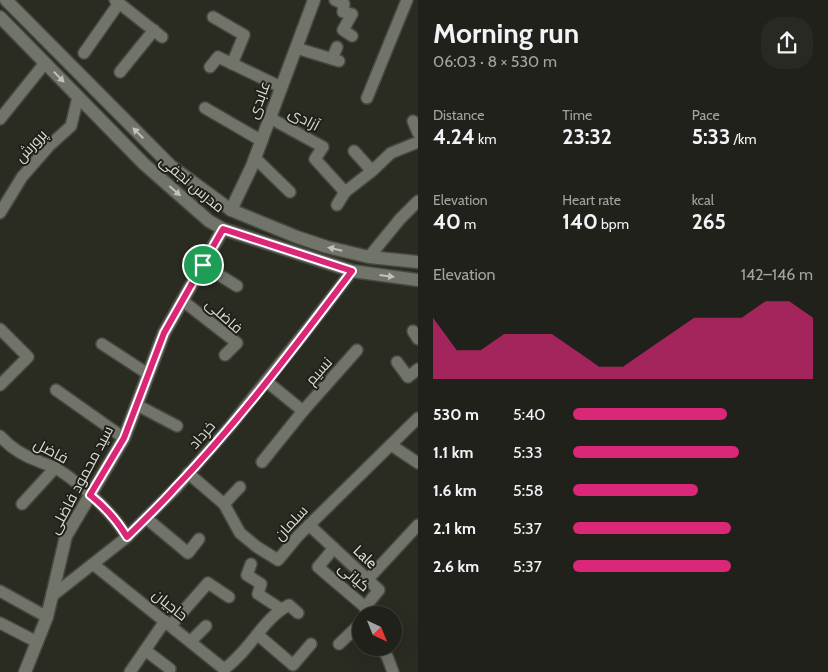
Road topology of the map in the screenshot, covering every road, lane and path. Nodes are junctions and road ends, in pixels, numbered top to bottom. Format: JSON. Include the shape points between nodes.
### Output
{"nodes":[{"id":1,"x":314,"y":0,"type":"edge"},
{"id":2,"x":335,"y":0,"type":"edge"},
{"id":3,"x":407,"y":0,"type":"edge"},
{"id":4,"x":117,"y":2,"type":"edge"},
{"id":5,"x":8,"y":3,"type":"edge"},
{"id":6,"x":0,"y":16,"type":"edge"},
{"id":7,"x":213,"y":17,"type":"dead end"},
{"id":8,"x":352,"y":36,"type":"dead end"},
{"id":9,"x":337,"y":47,"type":"dead end"},
{"id":10,"x":296,"y":48,"type":"junction"},
{"id":11,"x":84,"y":53,"type":"dead end"},
{"id":12,"x":44,"y":63,"type":"junction"},
{"id":13,"x":232,"y":64,"type":"junction"},
{"id":14,"x":210,"y":67,"type":"dead end"},
{"id":15,"x":120,"y":72,"type":"dead end"},
{"id":16,"x":281,"y":87,"type":"junction"},
{"id":17,"x":78,"y":97,"type":"junction"},
{"id":18,"x":367,"y":98,"type":"dead end"},
{"id":19,"x":205,"y":108,"type":"dead end"},
{"id":20,"x":270,"y":118,"type":"junction"},
{"id":21,"x":0,"y":119,"type":"edge"},
{"id":22,"x":412,"y":121,"type":"dead end"},
{"id":23,"x":418,"y":133,"type":"edge"},
{"id":24,"x":262,"y":141,"type":"junction"},
{"id":25,"x":418,"y":142,"type":"edge"},
{"id":26,"x":354,"y":152,"type":"dead end"},
{"id":27,"x":255,"y":158,"type":"junction"},
{"id":28,"x":372,"y":171,"type":"junction"},
{"id":29,"x":290,"y":192,"type":"dead end"},
{"id":30,"x":345,"y":192,"type":"junction"},
{"id":31,"x":418,"y":201,"type":"edge"},
{"id":32,"x":337,"y":205,"type":"dead end"},
{"id":33,"x":231,"y":210,"type":"junction"},
{"id":34,"x":0,"y":213,"type":"edge"},
{"id":35,"x":223,"y":229,"type":"junction"},
{"id":36,"x":370,"y":257,"type":"junction"},
{"id":37,"x":418,"y":262,"type":"edge"},
{"id":38,"x":203,"y":265,"type":"junction"},
{"id":39,"x":352,"y":271,"type":"junction"},
{"id":40,"x":418,"y":280,"type":"edge"},
{"id":41,"x":237,"y":286,"type":"dead end"},
{"id":42,"x":183,"y":301,"type":"junction"},
{"id":43,"x":0,"y":329,"type":"edge"},
{"id":44,"x":102,"y":344,"type":"dead end"},
{"id":45,"x":357,"y":350,"type":"dead end"},
{"id":46,"x":226,"y":355,"type":"dead end"},
{"id":47,"x":397,"y":362,"type":"dead end"},
{"id":48,"x":418,"y":369,"type":"edge"},
{"id":49,"x":148,"y":374,"type":"junction"},
{"id":50,"x":266,"y":380,"type":"junction"},
{"id":51,"x":0,"y":385,"type":"edge"},
{"id":52,"x":56,"y":390,"type":"dead end"},
{"id":53,"x":136,"y":405,"type":"junction"},
{"id":54,"x":304,"y":411,"type":"junction"},
{"id":55,"x":418,"y":418,"type":"edge"},
{"id":56,"x":177,"y":426,"type":"dead end"},
{"id":57,"x":0,"y":436,"type":"edge"},
{"id":58,"x":124,"y":438,"type":"junction"},
{"id":59,"x":391,"y":445,"type":"junction"},
{"id":60,"x":262,"y":462,"type":"dead end"},
{"id":61,"x":418,"y":463,"type":"edge"},
{"id":62,"x":55,"y":468,"type":"junction"},
{"id":63,"x":188,"y":473,"type":"junction"},
{"id":64,"x":240,"y":486,"type":"dead end"},
{"id":65,"x":90,"y":495,"type":"junction"},
{"id":66,"x":22,"y":504,"type":"dead end"},
{"id":67,"x":224,"y":504,"type":"junction"},
{"id":68,"x":146,"y":518,"type":"junction"},
{"id":69,"x":309,"y":525,"type":"junction"},
{"id":70,"x":418,"y":525,"type":"edge"},
{"id":71,"x":127,"y":537,"type":"junction"},
{"id":72,"x":199,"y":539,"type":"dead end"},
{"id":73,"x":334,"y":548,"type":"junction"},
{"id":74,"x":93,"y":564,"type":"junction"},
{"id":75,"x":250,"y":564,"type":"dead end"},
{"id":76,"x":368,"y":579,"type":"junction"},
{"id":77,"x":0,"y":591,"type":"edge"},
{"id":78,"x":52,"y":596,"type":"junction"},
{"id":79,"x":229,"y":597,"type":"dead end"},
{"id":80,"x":360,"y":606,"type":"edge"},
{"id":81,"x":368,"y":606,"type":"edge"},
{"id":82,"x":281,"y":609,"type":"junction"},
{"id":83,"x":298,"y":613,"type":"dead end"},
{"id":84,"x":47,"y":616,"type":"junction"},
{"id":85,"x":0,"y":623,"type":"edge"},
{"id":86,"x":168,"y":623,"type":"junction"},
{"id":87,"x":206,"y":626,"type":"dead end"},
{"id":88,"x":352,"y":634,"type":"edge"},
{"id":89,"x":258,"y":635,"type":"junction"},
{"id":90,"x":37,"y":642,"type":"junction"},
{"id":91,"x":191,"y":642,"type":"junction"},
{"id":92,"x":311,"y":644,"type":"dead end"},
{"id":93,"x":339,"y":644,"type":"dead end"},
{"id":94,"x":145,"y":650,"type":"junction"},
{"id":95,"x":387,"y":656,"type":"edge"},
{"id":96,"x":170,"y":669,"type":"dead end"},
{"id":97,"x":224,"y":670,"type":"edge"},
{"id":98,"x":27,"y":671,"type":"edge"},
{"id":99,"x":130,"y":672,"type":"edge"},
{"id":100,"x":394,"y":672,"type":"edge"}],
"edges":[{"from":1,"to":10,"type":"main road","name":"عابدی"},
{"from":2,"to":8,"type":"street","via":[[344,4],[343,12],[352,14],[343,30]]},
{"from":3,"to":18,"type":"street"},
{"from":4,"to":11,"type":"street"},
{"from":4,"to":15,"type":"street","via":[[158,34]]},
{"from":5,"to":6,"type":"main road"},
{"from":33,"to":5,"type":"main road","name":"مدرس نجفی","one_way":true,"via":[[171,166]]},
{"from":6,"to":12,"type":"main road","name":"مدرس نجفی"},
{"from":7,"to":13,"type":"street","via":[[244,35]]},
{"from":9,"to":10,"type":"street","via":[[336,60]]},
{"from":10,"to":16,"type":"main road","name":"عابدی"},
{"from":12,"to":17,"type":"main road","name":"مدرس نجفی","one_way":true},
{"from":12,"to":21,"type":"street"},
{"from":13,"to":14,"type":"street","via":[[218,57]]},
{"from":13,"to":16,"type":"street"},
{"from":16,"to":20,"type":"main road","name":"عابدی"},
{"from":17,"to":34,"type":"street","name":"پرورش","via":[[71,126],[22,177]]},
{"from":17,"to":35,"type":"main road","name":"مدرس نجفی","one_way":true,"via":[[144,164],[209,221]]},
{"from":19,"to":24,"type":"street"},
{"from":20,"to":24,"type":"main road","name":"عابدی"},
{"from":20,"to":30,"type":"street","name":"آزادی","via":[[323,147],[315,160]]},
{"from":22,"to":23,"type":"street"},
{"from":24,"to":27,"type":"main road","name":"عابدی"},
{"from":25,"to":28,"type":"street","via":[[390,153]]},
{"from":26,"to":28,"type":"street"},
{"from":27,"to":29,"type":"street"},
{"from":27,"to":33,"type":"main road","name":"عابدی"},
{"from":28,"to":30,"type":"street"},
{"from":30,"to":32,"type":"street"},
{"from":31,"to":36,"type":"street"},
{"from":36,"to":33,"type":"main road","name":"مدرس نجفی","one_way":true,"via":[[304,240]]},
{"from":35,"to":38,"type":"main road","name":"سید محمود فاضلی"},
{"from":35,"to":39,"type":"main road","name":"مدرس نجفی"},
{"from":36,"to":37,"type":"main road","name":"مدرس نجفی"},
{"from":38,"to":41,"type":"street"},
{"from":38,"to":42,"type":"main road","name":"سید محمود فاضلی"},
{"from":39,"to":40,"type":"main road","name":"مدرس نجفی","one_way":true},
{"from":39,"to":50,"type":"street","name":"خرداد"},
{"from":42,"to":46,"type":"street","name":"فاضلی","via":[[237,343]]},
{"from":42,"to":49,"type":"main road","name":"سید محمود فاضلی","via":[[164,333]]},
{"from":43,"to":51,"type":"street","via":[[28,357]]},
{"from":44,"to":49,"type":"street"},
{"from":45,"to":54,"type":"street","name":"نسیم"},
{"from":47,"to":48,"type":"street","via":[[408,377]]},
{"from":49,"to":53,"type":"main road","name":"سید محمود فاضلی"},
{"from":50,"to":54,"type":"street"},
{"from":50,"to":63,"type":"street","name":"خرداد"},
{"from":52,"to":58,"type":"street"},
{"from":53,"to":56,"type":"street"},
{"from":53,"to":58,"type":"main road","name":"سید محمود فاضلی"},
{"from":54,"to":60,"type":"street","name":"نسیم"},
{"from":55,"to":59,"type":"street","name":"سلمان"},
{"from":57,"to":62,"type":"street","name":"فاضل","via":[[7,444]]},
{"from":58,"to":65,"type":"main road","name":"سید محمود فاضلی"},
{"from":59,"to":61,"type":"street"},
{"from":59,"to":69,"type":"street","name":"سلمان"},
{"from":62,"to":65,"type":"street","name":"فاضل"},
{"from":62,"to":66,"type":"street"},
{"from":63,"to":67,"type":"street","name":"سلمان"},
{"from":63,"to":68,"type":"street","name":"خرداد"},
{"from":64,"to":67,"type":"street"},
{"from":65,"to":71,"type":"street","name":"فاضل","via":[[119,522]]},
{"from":65,"to":78,"type":"main road","name":"سید محمود فاضلی","via":[[66,536]]},
{"from":67,"to":69,"type":"street","name":"سلمان","via":[[240,533],[278,560]]},
{"from":68,"to":71,"type":"street","name":"خرداد"},
{"from":68,"to":72,"type":"street","via":[[188,553]]},
{"from":69,"to":73,"type":"street","name":"Lale"},
{"from":70,"to":76,"type":"street"},
{"from":71,"to":74,"type":"street","name":"خرداد"},
{"from":73,"to":76,"type":"street","name":"Lale"},
{"from":73,"to":80,"type":"street","name":"کیانی","via":[[318,567]]},
{"from":74,"to":78,"type":"street","name":"خرداد"},
{"from":74,"to":86,"type":"street","name":"حاجیان"},
{"from":75,"to":82,"type":"street","via":[[246,575],[262,584],[258,594]]},
{"from":76,"to":81,"type":"street","name":"Lale","via":[[379,590]]},
{"from":77,"to":84,"type":"street"},
{"from":78,"to":84,"type":"main road","name":"سید محمود فاضلی"},
{"from":79,"to":86,"type":"street","via":[[208,584]]},
{"from":82,"to":83,"type":"street","via":[[289,604]]},
{"from":82,"to":89,"type":"street"},
{"from":84,"to":90,"type":"main road","name":"سید محمود فاضلی"},
{"from":85,"to":90,"type":"street"},
{"from":86,"to":91,"type":"street","name":"حاجیان"},
{"from":86,"to":94,"type":"street"},
{"from":87,"to":91,"type":"street"},
{"from":88,"to":93,"type":"street"},
{"from":89,"to":92,"type":"street","via":[[294,665]]},
{"from":89,"to":97,"type":"street"},
{"from":90,"to":98,"type":"main road","name":"سید محمود فاضلی"},
{"from":91,"to":97,"type":"street","name":"حاجیان"},
{"from":94,"to":96,"type":"street"},
{"from":94,"to":99,"type":"street"},
{"from":95,"to":100,"type":"street"}]}
